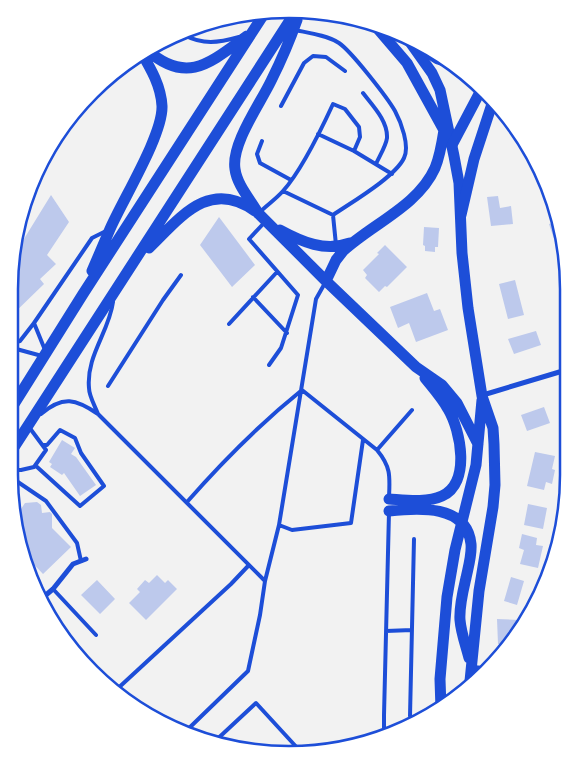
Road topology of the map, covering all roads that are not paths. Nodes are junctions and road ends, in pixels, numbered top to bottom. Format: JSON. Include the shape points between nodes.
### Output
{"nodes":[{"id":1,"x":291,"y":18,"type":"edge"},
{"id":2,"x":297,"y":18,"type":"edge"},
{"id":3,"x":261,"y":19,"type":"edge"},
{"id":4,"x":293,"y":29,"type":"junction"},
{"id":5,"x":253,"y":32,"type":"junction"},
{"id":6,"x":383,"y":34,"type":"edge"},
{"id":7,"x":188,"y":37,"type":"edge"},
{"id":8,"x":416,"y":50,"type":"edge"},
{"id":9,"x":152,"y":54,"type":"edge"},
{"id":10,"x":145,"y":59,"type":"edge"},
{"id":11,"x":345,"y":70,"type":"dead end"},
{"id":12,"x":363,"y":94,"type":"dead end"},
{"id":13,"x":478,"y":95,"type":"edge"},
{"id":14,"x":280,"y":106,"type":"dead end"},
{"id":15,"x":491,"y":108,"type":"edge"},
{"id":16,"x":444,"y":130,"type":"junction"},
{"id":17,"x":318,"y":134,"type":"junction"},
{"id":18,"x":262,"y":141,"type":"dead end"},
{"id":19,"x":452,"y":145,"type":"junction"},
{"id":20,"x":354,"y":151,"type":"junction"},
{"id":21,"x":376,"y":164,"type":"junction"},
{"id":22,"x":392,"y":174,"type":"junction"},
{"id":23,"x":291,"y":180,"type":"junction"},
{"id":24,"x":283,"y":191,"type":"junction"},
{"id":25,"x":333,"y":215,"type":"junction"},
{"id":26,"x":461,"y":215,"type":"junction"},
{"id":27,"x":265,"y":220,"type":"junction"},
{"id":28,"x":110,"y":229,"type":"junction"},
{"id":29,"x":358,"y":238,"type":"junction"},
{"id":30,"x":336,"y":247,"type":"junction"},
{"id":31,"x":135,"y":261,"type":"junction"},
{"id":32,"x":277,"y":272,"type":"junction"},
{"id":33,"x":181,"y":275,"type":"dead end"},
{"id":34,"x":326,"y":281,"type":"junction"},
{"id":35,"x":83,"y":294,"type":"junction"},
{"id":36,"x":114,"y":294,"type":"junction"},
{"id":37,"x":253,"y":297,"type":"junction"},
{"id":38,"x":34,"y":323,"type":"junction"},
{"id":39,"x":229,"y":324,"type":"dead end"},
{"id":40,"x":287,"y":333,"type":"junction"},
{"id":41,"x":18,"y":342,"type":"edge"},
{"id":42,"x":18,"y":348,"type":"edge"},
{"id":43,"x":45,"y":356,"type":"junction"},
{"id":44,"x":269,"y":365,"type":"dead end"},
{"id":45,"x":416,"y":367,"type":"junction"},
{"id":46,"x":560,"y":372,"type":"edge"},
{"id":47,"x":108,"y":386,"type":"dead end"},
{"id":48,"x":302,"y":390,"type":"junction"},
{"id":49,"x":482,"y":396,"type":"junction"},
{"id":50,"x":18,"y":398,"type":"edge"},
{"id":51,"x":412,"y":410,"type":"dead end"},
{"id":52,"x":98,"y":414,"type":"junction"},
{"id":53,"x":29,"y":424,"type":"junction"},
{"id":54,"x":363,"y":440,"type":"junction"},
{"id":55,"x":18,"y":441,"type":"edge"},
{"id":56,"x":478,"y":444,"type":"junction"},
{"id":57,"x":43,"y":445,"type":"junction"},
{"id":58,"x":376,"y":450,"type":"junction"},
{"id":59,"x":36,"y":466,"type":"junction"},
{"id":60,"x":18,"y":470,"type":"edge"},
{"id":61,"x":18,"y":483,"type":"edge"},
{"id":62,"x":389,"y":499,"type":"junction"},
{"id":63,"x":187,"y":502,"type":"junction"},
{"id":64,"x":389,"y":511,"type":"junction"},
{"id":65,"x":462,"y":522,"type":"junction"},
{"id":66,"x":280,"y":525,"type":"junction"},
{"id":67,"x":414,"y":539,"type":"dead end"},
{"id":68,"x":83,"y":560,"type":"joint"},
{"id":69,"x":249,"y":565,"type":"junction"},
{"id":70,"x":265,"y":581,"type":"junction"},
{"id":71,"x":53,"y":589,"type":"junction"},
{"id":72,"x":46,"y":595,"type":"edge"},
{"id":73,"x":412,"y":630,"type":"junction"},
{"id":74,"x":386,"y":631,"type":"junction"},
{"id":75,"x":96,"y":635,"type":"dead end"},
{"id":76,"x":471,"y":667,"type":"junction"},
{"id":77,"x":478,"y":668,"type":"edge"},
{"id":78,"x":470,"y":675,"type":"edge"},
{"id":79,"x":120,"y":686,"type":"edge"},
{"id":80,"x":441,"y":699,"type":"edge"},
{"id":81,"x":410,"y":716,"type":"dead end"},
{"id":82,"x":190,"y":727,"type":"edge"},
{"id":83,"x":385,"y":728,"type":"edge"},
{"id":84,"x":220,"y":736,"type":"edge"},
{"id":85,"x":296,"y":746,"type":"edge"}],
"edges":[{"from":1,"to":31,"type":"main road"},
{"from":2,"to":4,"type":"main road"},
{"from":3,"to":5,"type":"main road"},
{"from":4,"to":22,"type":"lane","via":[[339,43],[357,60],[395,111],[407,150]]},
{"from":4,"to":27,"type":"main road","via":[[235,156],[238,180]]},
{"from":5,"to":7,"type":"lane","via":[[213,43]]},
{"from":5,"to":9,"type":"main road","via":[[198,66],[181,69],[162,63]]},
{"from":5,"to":35,"type":"main road"},
{"from":6,"to":16,"type":"main road","via":[[407,63]]},
{"from":8,"to":19,"type":"main road","via":[[440,90]]},
{"from":10,"to":28,"type":"main road","via":[[158,84],[162,112],[152,144]]},
{"from":11,"to":14,"type":"lane","via":[[326,57],[313,56],[304,63]]},
{"from":12,"to":21,"type":"lane","via":[[385,124],[387,139]]},
{"from":13,"to":19,"type":"main road"},
{"from":15,"to":26,"type":"main road"},
{"from":16,"to":19,"type":"main road"},
{"from":16,"to":29,"type":"main road","via":[[435,168],[426,182],[409,200]]},
{"from":17,"to":20,"type":"lane"},
{"from":17,"to":20,"type":"lane","via":[[334,104],[345,109],[359,128],[360,137]]},
{"from":17,"to":23,"type":"lane"},
{"from":18,"to":23,"type":"lane","via":[[257,154],[260,163]]},
{"from":19,"to":26,"type":"main road"},
{"from":20,"to":21,"type":"lane"},
{"from":21,"to":22,"type":"lane"},
{"from":22,"to":25,"type":"lane"},
{"from":23,"to":24,"type":"lane"},
{"from":24,"to":25,"type":"lane"},
{"from":24,"to":27,"type":"lane"},
{"from":25,"to":30,"type":"lane"},
{"from":26,"to":49,"type":"main road","via":[[466,287]]},
{"from":27,"to":30,"type":"main road","via":[[308,243]]},
{"from":27,"to":31,"type":"main road","via":[[248,206],[231,199],[203,201]]},
{"from":27,"to":32,"type":"lane","via":[[249,239]]},
{"from":27,"to":34,"type":"main road"},
{"from":28,"to":35,"type":"main road"},
{"from":28,"to":38,"type":"lane","via":[[92,238]]},
{"from":29,"to":30,"type":"main road"},
{"from":29,"to":34,"type":"main road","via":[[338,256]]},
{"from":31,"to":36,"type":"main road"},
{"from":32,"to":37,"type":"lane"},
{"from":32,"to":40,"type":"lane","via":[[298,295]]},
{"from":33,"to":47,"type":"lane"},
{"from":34,"to":45,"type":"main road"},
{"from":34,"to":48,"type":"lane","via":[[316,299]]},
{"from":35,"to":43,"type":"main road"},
{"from":36,"to":52,"type":"lane","via":[[111,314],[91,361],[88,389]]},
{"from":36,"to":53,"type":"main road"},
{"from":37,"to":39,"type":"lane"},
{"from":37,"to":40,"type":"lane"},
{"from":38,"to":41,"type":"lane"},
{"from":38,"to":43,"type":"lane"},
{"from":40,"to":44,"type":"lane"},
{"from":42,"to":43,"type":"lane"},
{"from":43,"to":50,"type":"main road"},
{"from":45,"to":56,"type":"main road","via":[[450,394]]},
{"from":45,"to":62,"type":"main road","via":[[440,397],[455,423],[460,454],[458,475],[454,487],[442,496],[421,500]]},
{"from":46,"to":49,"type":"street"},
{"from":48,"to":54,"type":"lane"},
{"from":48,"to":63,"type":"lane","via":[[274,412]]},
{"from":48,"to":66,"type":"lane"},
{"from":49,"to":56,"type":"main road"},
{"from":49,"to":76,"type":"main road","via":[[493,428],[495,485]]},
{"from":51,"to":58,"type":"lane"},
{"from":52,"to":53,"type":"lane","via":[[83,403],[72,400],[46,409]]},
{"from":52,"to":63,"type":"lane"},
{"from":53,"to":55,"type":"main road"},
{"from":53,"to":57,"type":"lane"},
{"from":54,"to":58,"type":"lane"},
{"from":54,"to":66,"type":"lane","via":[[351,523],[292,530]]},
{"from":56,"to":65,"type":"main road","via":[[473,483]]},
{"from":57,"to":59,"type":"lane","via":[[46,450]]},
{"from":57,"to":59,"type":"lane","via":[[47,445],[60,430],[75,438],[81,453],[104,486],[80,506]]},
{"from":58,"to":62,"type":"lane","via":[[386,461],[390,474]]},
{"from":59,"to":60,"type":"lane"},
{"from":61,"to":68,"type":"lane","via":[[46,501],[77,543]]},
{"from":62,"to":64,"type":"lane"},
{"from":63,"to":69,"type":"lane"},
{"from":64,"to":65,"type":"main road","via":[[437,511]]},
{"from":64,"to":74,"type":"lane"},
{"from":65,"to":76,"type":"main road","via":[[470,537],[471,549],[460,620]]},
{"from":65,"to":80,"type":"main road","via":[[447,598]]},
{"from":66,"to":70,"type":"lane"},
{"from":67,"to":73,"type":"lane"},
{"from":68,"to":71,"type":"street","via":[[73,564]]},
{"from":69,"to":70,"type":"lane"},
{"from":69,"to":79,"type":"lane"},
{"from":70,"to":82,"type":"lane","via":[[248,671]]},
{"from":71,"to":72,"type":"street"},
{"from":71,"to":75,"type":"lane"},
{"from":73,"to":74,"type":"lane"},
{"from":73,"to":81,"type":"lane"},
{"from":74,"to":83,"type":"lane"},
{"from":76,"to":77,"type":"lane"},
{"from":76,"to":78,"type":"main road"},
{"from":84,"to":85,"type":"lane","via":[[256,703]]}]}
